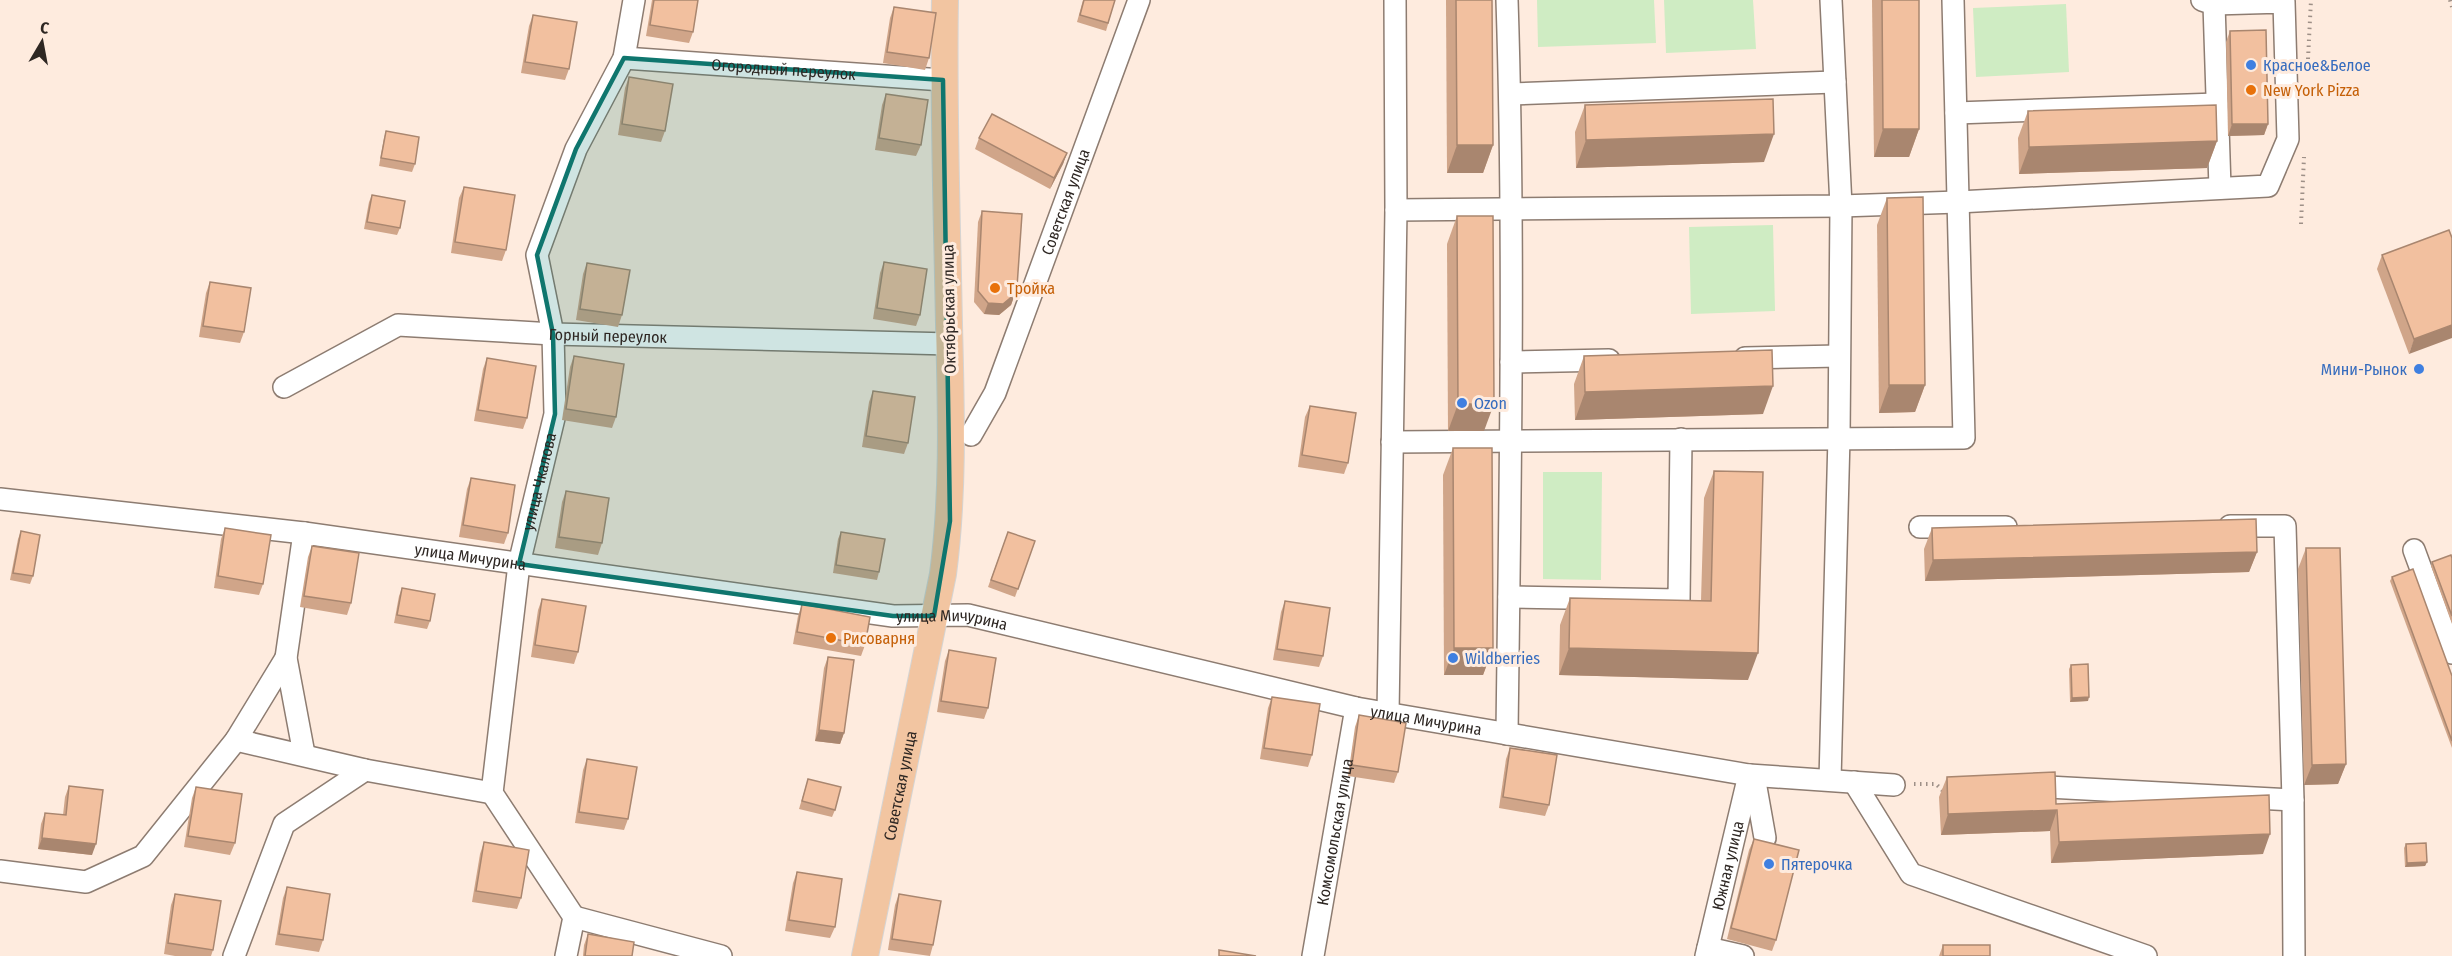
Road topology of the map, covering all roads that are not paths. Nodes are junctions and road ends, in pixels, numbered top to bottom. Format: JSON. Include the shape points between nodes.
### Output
{"nodes":[{"id":1,"x":634,"y":0,"type":"edge"},
{"id":2,"x":945,"y":0,"type":"edge"},
{"id":3,"x":1138,"y":0,"type":"edge"},
{"id":4,"x":1395,"y":0,"type":"edge"},
{"id":5,"x":1507,"y":0,"type":"edge"},
{"id":6,"x":1831,"y":0,"type":"edge"},
{"id":7,"x":1953,"y":0,"type":"edge"},
{"id":8,"x":2208,"y":2,"type":"edge"},
{"id":9,"x":624,"y":58,"type":"junction"},
{"id":10,"x":943,"y":80,"type":"junction"},
{"id":11,"x":1835,"y":82,"type":"junction"},
{"id":12,"x":1510,"y":94,"type":"junction"},
{"id":13,"x":2217,"y":104,"type":"junction"},
{"id":14,"x":1956,"y":113,"type":"junction"},
{"id":15,"x":2220,"y":188,"type":"junction"},
{"id":16,"x":1958,"y":202,"type":"junction"},
{"id":17,"x":1841,"y":206,"type":"junction"},
{"id":18,"x":1510,"y":209,"type":"junction"},
{"id":19,"x":1396,"y":210,"type":"junction"},
{"id":20,"x":553,"y":334,"type":"junction"},
{"id":21,"x":950,"y":344,"type":"junction"},
{"id":22,"x":1839,"y":356,"type":"junction"},
{"id":23,"x":1722,"y":358,"type":"edge"},
{"id":24,"x":1628,"y":360,"type":"edge"},
{"id":25,"x":1511,"y":362,"type":"junction"},
{"id":26,"x":284,"y":387,"type":"dead end"},
{"id":27,"x":970,"y":435,"type":"dead end"},
{"id":28,"x":1839,"y":438,"type":"junction"},
{"id":29,"x":1681,"y":440,"type":"junction"},
{"id":30,"x":1511,"y":441,"type":"junction"},
{"id":31,"x":1392,"y":442,"type":"junction"},
{"id":32,"x":0,"y":499,"type":"edge"},
{"id":33,"x":2214,"y":526,"type":"edge"},
{"id":34,"x":1920,"y":527,"type":"dead end"},
{"id":35,"x":2026,"y":527,"type":"edge"},
{"id":36,"x":304,"y":533,"type":"junction"},
{"id":37,"x":2414,"y":550,"type":"dead end"},
{"id":38,"x":519,"y":564,"type":"junction"},
{"id":39,"x":1509,"y":597,"type":"junction"},
{"id":40,"x":933,"y":615,"type":"junction"},
{"id":41,"x":2452,"y":653,"type":"edge"},
{"id":42,"x":286,"y":658,"type":"junction"},
{"id":43,"x":1356,"y":708,"type":"junction"},
{"id":44,"x":1388,"y":714,"type":"junction"},
{"id":45,"x":1507,"y":734,"type":"junction"},
{"id":46,"x":236,"y":740,"type":"junction"},
{"id":47,"x":303,"y":754,"type":"junction"},
{"id":48,"x":366,"y":770,"type":"junction"},
{"id":49,"x":1752,"y":775,"type":"junction"},
{"id":50,"x":1830,"y":780,"type":"junction"},
{"id":51,"x":1854,"y":782,"type":"junction"},
{"id":52,"x":1894,"y":785,"type":"road end"},
{"id":53,"x":2002,"y":789,"type":"edge"},
{"id":54,"x":492,"y":794,"type":"junction"},
{"id":55,"x":2293,"y":800,"type":"junction"},
{"id":56,"x":1765,"y":838,"type":"dead end"},
{"id":57,"x":0,"y":871,"type":"edge"},
{"id":58,"x":574,"y":918,"type":"junction"},
{"id":59,"x":1707,"y":952,"type":"edge"},
{"id":60,"x":234,"y":956,"type":"edge"},
{"id":61,"x":566,"y":956,"type":"edge"},
{"id":62,"x":721,"y":956,"type":"edge"},
{"id":63,"x":865,"y":956,"type":"edge"},
{"id":64,"x":1313,"y":956,"type":"edge"},
{"id":65,"x":1743,"y":956,"type":"edge"},
{"id":66,"x":2146,"y":956,"type":"edge"},
{"id":67,"x":2294,"y":956,"type":"edge"}],
"edges":[{"from":1,"to":9,"type":"street","name":"улица Чкалова"},
{"from":2,"to":10,"type":"main road","name":"Октябрьская улица"},
{"from":3,"to":27,"type":"street","name":"Советская улица","via":[[995,393]]},
{"from":4,"to":19,"type":"street"},
{"from":5,"to":12,"type":"street"},
{"from":6,"to":11,"type":"street"},
{"from":7,"to":14,"type":"street"},
{"from":8,"to":13,"type":"street"},
{"from":8,"to":15,"type":"street","via":[[2284,2],[2288,139],[2268,186]]},
{"from":9,"to":10,"type":"street","name":"Огородный переулок"},
{"from":9,"to":20,"type":"street","name":"улица Чкалова","via":[[576,149],[537,255]]},
{"from":10,"to":21,"type":"main road","name":"Октябрьская улица"},
{"from":11,"to":12,"type":"street"},
{"from":11,"to":17,"type":"street"},
{"from":12,"to":18,"type":"street"},
{"from":13,"to":14,"type":"street"},
{"from":13,"to":15,"type":"street"},
{"from":14,"to":16,"type":"street"},
{"from":15,"to":16,"type":"street"},
{"from":16,"to":17,"type":"street"},
{"from":16,"to":28,"type":"street","via":[[1964,438]]},
{"from":17,"to":18,"type":"street"},
{"from":17,"to":22,"type":"street"},
{"from":18,"to":19,"type":"street"},
{"from":18,"to":25,"type":"street"},
{"from":19,"to":31,"type":"street"},
{"from":20,"to":21,"type":"street","name":"Горный переулок"},
{"from":20,"to":26,"type":"street","name":"Горный переулок","via":[[398,325]]},
{"from":20,"to":38,"type":"street","name":"улица Чкалова","via":[[555,414]]},
{"from":21,"to":40,"type":"main road","name":"Октябрьская улица","via":[[950,521]]},
{"from":22,"to":23,"type":"street"},
{"from":22,"to":28,"type":"street"},
{"from":24,"to":25,"type":"street"},
{"from":25,"to":30,"type":"street"},
{"from":28,"to":29,"type":"street"},
{"from":28,"to":50,"type":"street"},
{"from":29,"to":30,"type":"street"},
{"from":29,"to":39,"type":"street","via":[[1679,600]]},
{"from":30,"to":31,"type":"street"},
{"from":30,"to":39,"type":"street"},
{"from":31,"to":44,"type":"street"},
{"from":32,"to":36,"type":"street","name":"улица Мичурина"},
{"from":33,"to":55,"type":"street","via":[[2285,526]]},
{"from":34,"to":35,"type":"street"},
{"from":36,"to":38,"type":"street","name":"улица Мичурина"},
{"from":36,"to":42,"type":"street"},
{"from":37,"to":41,"type":"street"},
{"from":38,"to":40,"type":"street","name":"улица Мичурина","via":[[893,615]]},
{"from":38,"to":54,"type":"street","name":"улица Чкалова"},
{"from":39,"to":45,"type":"street"},
{"from":40,"to":43,"type":"street","name":"улица Мичурина","via":[[968,615]]},
{"from":40,"to":63,"type":"main road","name":"Советская улица"},
{"from":42,"to":46,"type":"street"},
{"from":42,"to":47,"type":"street"},
{"from":43,"to":44,"type":"street","name":"улица Мичурина"},
{"from":43,"to":64,"type":"street","name":"Комсомольская улица"},
{"from":44,"to":45,"type":"street","name":"улица Мичурина"},
{"from":45,"to":49,"type":"street","name":"улица Мичурина"},
{"from":46,"to":47,"type":"street"},
{"from":46,"to":57,"type":"street","via":[[143,856],[86,882]]},
{"from":47,"to":48,"type":"street"},
{"from":48,"to":54,"type":"street"},
{"from":48,"to":60,"type":"street","via":[[284,825]]},
{"from":49,"to":50,"type":"street","name":"улица Мичурина"},
{"from":49,"to":56,"type":"street"},
{"from":49,"to":59,"type":"street","name":"Южная улица"},
{"from":50,"to":51,"type":"street","name":"улица Мичурина"},
{"from":51,"to":52,"type":"street","name":"улица Мичурина"},
{"from":51,"to":66,"type":"street","via":[[1911,874]]},
{"from":53,"to":55,"type":"street","via":[[2048,787]]},
{"from":54,"to":58,"type":"street"},
{"from":55,"to":67,"type":"street"},
{"from":58,"to":61,"type":"street"},
{"from":58,"to":62,"type":"street"},
{"from":59,"to":65,"type":"street"}]}
